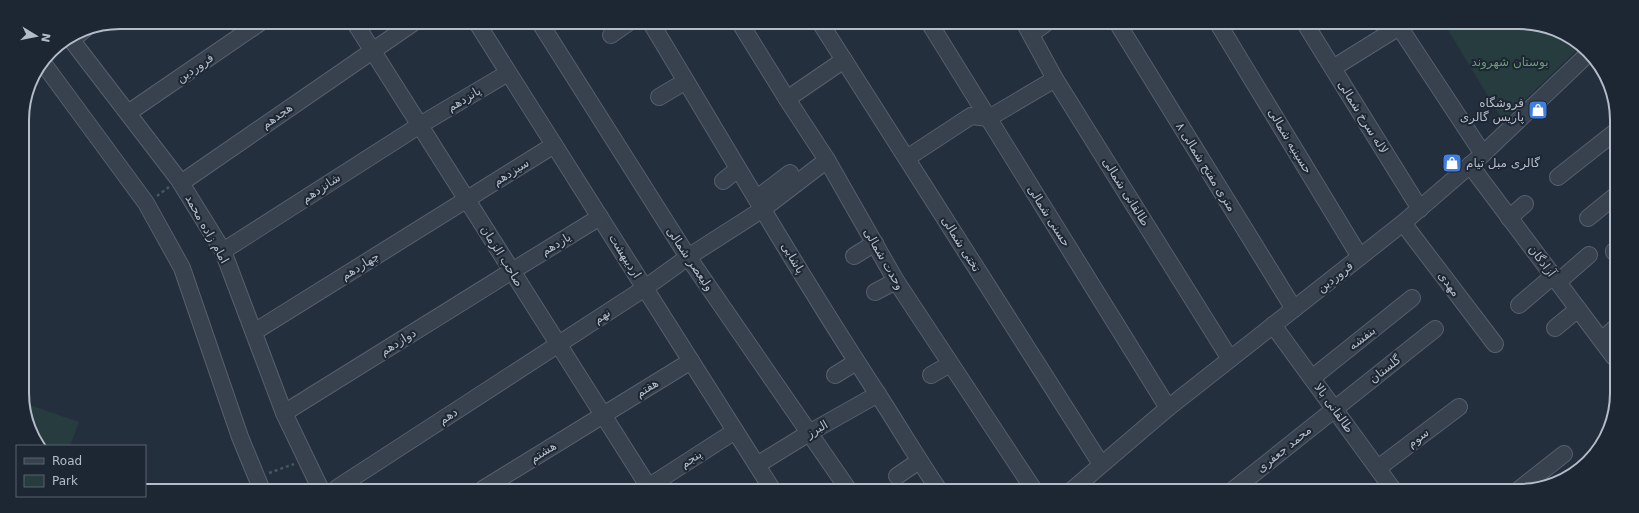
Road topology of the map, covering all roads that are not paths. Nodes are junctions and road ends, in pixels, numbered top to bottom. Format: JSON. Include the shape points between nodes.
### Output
{"nodes":[{"id":1,"x":251,"y":29,"type":"edge"},
{"id":2,"x":359,"y":29,"type":"edge"},
{"id":3,"x":404,"y":29,"type":"edge"},
{"id":4,"x":481,"y":29,"type":"edge"},
{"id":5,"x":544,"y":29,"type":"edge"},
{"id":6,"x":620,"y":29,"type":"edge"},
{"id":7,"x":655,"y":29,"type":"edge"},
{"id":8,"x":744,"y":29,"type":"edge"},
{"id":9,"x":824,"y":29,"type":"edge"},
{"id":10,"x":933,"y":29,"type":"edge"},
{"id":11,"x":1028,"y":29,"type":"edge"},
{"id":12,"x":1121,"y":29,"type":"edge"},
{"id":13,"x":1222,"y":29,"type":"edge"},
{"id":14,"x":1308,"y":29,"type":"edge"},
{"id":15,"x":1393,"y":29,"type":"edge"},
{"id":16,"x":1400,"y":29,"type":"edge"},
{"id":17,"x":611,"y":35,"type":"dead end"},
{"id":18,"x":73,"y":42,"type":"edge"},
{"id":19,"x":372,"y":50,"type":"junction"},
{"id":20,"x":1584,"y":57,"type":"edge"},
{"id":21,"x":844,"y":60,"type":"junction"},
{"id":22,"x":46,"y":67,"type":"edge"},
{"id":23,"x":1332,"y":68,"type":"junction"},
{"id":24,"x":508,"y":72,"type":"junction"},
{"id":25,"x":1055,"y":78,"type":"junction"},
{"id":26,"x":686,"y":81,"type":"junction"},
{"id":27,"x":659,"y":97,"type":"dead end"},
{"id":28,"x":787,"y":100,"type":"junction"},
{"id":29,"x":128,"y":113,"type":"junction"},
{"id":30,"x":989,"y":118,"type":"junction"},
{"id":31,"x":420,"y":125,"type":"junction"},
{"id":32,"x":1610,"y":136,"type":"edge"},
{"id":33,"x":554,"y":145,"type":"junction"},
{"id":34,"x":1483,"y":154,"type":"junction"},
{"id":35,"x":907,"y":158,"type":"junction"},
{"id":36,"x":827,"y":160,"type":"junction"},
{"id":37,"x":1470,"y":165,"type":"junction"},
{"id":38,"x":738,"y":169,"type":"junction"},
{"id":39,"x":790,"y":173,"type":"dead end"},
{"id":40,"x":1558,"y":177,"type":"dead end"},
{"id":41,"x":180,"y":181,"type":"junction"},
{"id":42,"x":723,"y":181,"type":"dead end"},
{"id":43,"x":467,"y":199,"type":"junction"},
{"id":44,"x":1610,"y":200,"type":"edge"},
{"id":45,"x":760,"y":203,"type":"junction"},
{"id":46,"x":1525,"y":204,"type":"dead end"},
{"id":47,"x":1420,"y":209,"type":"junction"},
{"id":48,"x":600,"y":217,"type":"junction"},
{"id":49,"x":1510,"y":218,"type":"junction"},
{"id":50,"x":1588,"y":218,"type":"dead end"},
{"id":51,"x":1403,"y":223,"type":"junction"},
{"id":52,"x":875,"y":243,"type":"junction"},
{"id":53,"x":223,"y":251,"type":"junction"},
{"id":54,"x":1589,"y":255,"type":"dead end"},
{"id":55,"x":854,"y":256,"type":"dead end"},
{"id":56,"x":688,"y":257,"type":"junction"},
{"id":57,"x":1360,"y":257,"type":"junction"},
{"id":58,"x":512,"y":270,"type":"junction"},
{"id":59,"x":1555,"y":279,"type":"junction"},
{"id":60,"x":896,"y":281,"type":"junction"},
{"id":61,"x":645,"y":288,"type":"junction"},
{"id":62,"x":874,"y":292,"type":"dead end"},
{"id":63,"x":1412,"y":298,"type":"dead end"},
{"id":64,"x":1519,"y":305,"type":"dead end"},
{"id":65,"x":1294,"y":309,"type":"junction"},
{"id":66,"x":1578,"y":309,"type":"junction"},
{"id":67,"x":1273,"y":325,"type":"junction"},
{"id":68,"x":1555,"y":328,"type":"dead end"},
{"id":69,"x":1435,"y":329,"type":"dead end"},
{"id":70,"x":254,"y":332,"type":"junction"},
{"id":71,"x":1610,"y":333,"type":"edge"},
{"id":72,"x":1602,"y":340,"type":"junction"},
{"id":73,"x":558,"y":344,"type":"junction"},
{"id":74,"x":1495,"y":344,"type":"dead end"},
{"id":75,"x":1610,"y":351,"type":"edge"},
{"id":76,"x":1230,"y":359,"type":"junction"},
{"id":77,"x":691,"y":360,"type":"junction"},
{"id":78,"x":856,"y":362,"type":"junction"},
{"id":79,"x":950,"y":364,"type":"junction"},
{"id":80,"x":835,"y":375,"type":"dead end"},
{"id":81,"x":930,"y":375,"type":"dead end"},
{"id":82,"x":1312,"y":378,"type":"junction"},
{"id":83,"x":878,"y":394,"type":"junction"},
{"id":84,"x":1168,"y":408,"type":"junction"},
{"id":85,"x":1334,"y":408,"type":"junction"},
{"id":86,"x":1459,"y":408,"type":"dead end"},
{"id":87,"x":284,"y":413,"type":"junction"},
{"id":88,"x":603,"y":415,"type":"junction"},
{"id":89,"x":735,"y":431,"type":"junction"},
{"id":90,"x":809,"y":433,"type":"junction"},
{"id":91,"x":1564,"y":454,"type":"dead end"},
{"id":92,"x":919,"y":461,"type":"junction"},
{"id":93,"x":1101,"y":464,"type":"junction"},
{"id":94,"x":757,"y":465,"type":"junction"},
{"id":95,"x":1378,"y":468,"type":"junction"},
{"id":96,"x":897,"y":476,"type":"dead end"},
{"id":97,"x":259,"y":483,"type":"edge"},
{"id":98,"x":318,"y":484,"type":"edge"},
{"id":99,"x":343,"y":484,"type":"edge"},
{"id":100,"x":491,"y":484,"type":"edge"},
{"id":101,"x":645,"y":484,"type":"edge"},
{"id":102,"x":653,"y":484,"type":"edge"},
{"id":103,"x":769,"y":484,"type":"edge"},
{"id":104,"x":845,"y":484,"type":"edge"},
{"id":105,"x":935,"y":484,"type":"edge"},
{"id":106,"x":1030,"y":484,"type":"edge"},
{"id":107,"x":1079,"y":484,"type":"edge"},
{"id":108,"x":1240,"y":484,"type":"edge"},
{"id":109,"x":1390,"y":484,"type":"edge"},
{"id":110,"x":1526,"y":484,"type":"edge"}],
"edges":[{"from":1,"to":29,"type":"street","name":"فروردین"},
{"from":2,"to":19,"type":"street","name":"صاحب الزمان"},
{"from":3,"to":19,"type":"street","name":"هجدهم"},
{"from":4,"to":24,"type":"street","name":"اردیبهشت"},
{"from":5,"to":56,"type":"street","name":"ولیعصر شمالی"},
{"from":6,"to":17,"type":"street"},
{"from":7,"to":26,"type":"street","name":"پاشایی"},
{"from":8,"to":28,"type":"street","name":"وحدت شمالی"},
{"from":9,"to":21,"type":"street","name":"تختی شمالی"},
{"from":10,"to":30,"type":"street","name":"حسنی شمالی"},
{"from":11,"to":25,"type":"street","name":"طالقانی شمالی"},
{"from":12,"to":65,"type":"street","name":"۸ متری مفتح شمالی"},
{"from":13,"to":57,"type":"street","name":"حسینیه شمالی"},
{"from":14,"to":23,"type":"street","name":"لاله سرخ شمالی"},
{"from":15,"to":23,"type":"street"},
{"from":16,"to":34,"type":"street"},
{"from":18,"to":29,"type":"street","name":"امام زاده محمد"},
{"from":19,"to":31,"type":"street","name":"صاحب الزمان"},
{"from":19,"to":41,"type":"street","name":"هجدهم"},
{"from":20,"to":34,"type":"street","name":"فروردین"},
{"from":21,"to":28,"type":"street"},
{"from":21,"to":35,"type":"street","name":"تختی شمالی"},
{"from":22,"to":97,"type":"street","via":[[146,203],[182,268],[240,437]]},
{"from":23,"to":47,"type":"street","name":"لاله سرخ شمالی"},
{"from":24,"to":31,"type":"street","name":"پانزدهم"},
{"from":24,"to":33,"type":"street","name":"اردیبهشت"},
{"from":25,"to":30,"type":"street"},
{"from":25,"to":76,"type":"street","name":"طالقانی شمالی"},
{"from":26,"to":27,"type":"street"},
{"from":26,"to":38,"type":"street","name":"پاشایی"},
{"from":28,"to":36,"type":"street","name":"وحدت شمالی"},
{"from":29,"to":41,"type":"street","name":"امام زاده محمد"},
{"from":30,"to":35,"type":"street","via":[[971,116]]},
{"from":30,"to":84,"type":"street","name":"حسنی شمالی"},
{"from":31,"to":43,"type":"street","name":"صاحب الزمان"},
{"from":31,"to":53,"type":"street","name":"شانزدهم"},
{"from":32,"to":40,"type":"street"},
{"from":33,"to":43,"type":"street","name":"سیزدهم"},
{"from":33,"to":48,"type":"street","name":"اردیبهشت"},
{"from":34,"to":37,"type":"street","name":"فروردین"},
{"from":35,"to":93,"type":"street","name":"تختی شمالی"},
{"from":36,"to":45,"type":"street"},
{"from":36,"to":52,"type":"street","name":"وحدت شمالی"},
{"from":37,"to":47,"type":"street","name":"فروردین"},
{"from":37,"to":49,"type":"street","name":"آزادگان"},
{"from":38,"to":42,"type":"street"},
{"from":38,"to":45,"type":"street","name":"پاشایی"},
{"from":39,"to":45,"type":"street"},
{"from":41,"to":53,"type":"street","name":"امام زاده محمد"},
{"from":43,"to":58,"type":"street","name":"صاحب الزمان"},
{"from":43,"to":70,"type":"street","name":"چهاردهم"},
{"from":44,"to":50,"type":"street"},
{"from":45,"to":56,"type":"street","name":"نهم"},
{"from":45,"to":78,"type":"street","name":"پاشایی"},
{"from":46,"to":49,"type":"street"},
{"from":47,"to":51,"type":"street","name":"فروردین"},
{"from":48,"to":58,"type":"street","name":"یازدهم"},
{"from":48,"to":61,"type":"street","name":"اردیبهشت"},
{"from":49,"to":59,"type":"street","name":"آزادگان"},
{"from":51,"to":57,"type":"street","name":"فروردین"},
{"from":51,"to":74,"type":"street","name":"مهدی"},
{"from":52,"to":55,"type":"street"},
{"from":52,"to":60,"type":"street","name":"وحدت شمالی"},
{"from":53,"to":70,"type":"street","name":"امام زاده محمد"},
{"from":54,"to":59,"type":"street"},
{"from":56,"to":61,"type":"street","name":"نهم"},
{"from":56,"to":90,"type":"street","name":"ولیعصر شمالی"},
{"from":57,"to":65,"type":"street","name":"فروردین"},
{"from":58,"to":73,"type":"street","name":"صاحب الزمان"},
{"from":58,"to":87,"type":"street","name":"دوازدهم"},
{"from":59,"to":64,"type":"street"},
{"from":59,"to":66,"type":"street","name":"آزادگان"},
{"from":60,"to":62,"type":"street"},
{"from":60,"to":79,"type":"street","name":"وحدت شمالی"},
{"from":61,"to":73,"type":"street","name":"نهم"},
{"from":61,"to":77,"type":"street","name":"اردیبهشت"},
{"from":63,"to":82,"type":"street","name":"بنفشه"},
{"from":65,"to":67,"type":"street","name":"فروردین"},
{"from":66,"to":68,"type":"street"},
{"from":66,"to":72,"type":"street","name":"آزادگان"},
{"from":67,"to":76,"type":"street","name":"فروردین"},
{"from":67,"to":82,"type":"street","name":"طالقانی بالا"},
{"from":69,"to":85,"type":"street","name":"گلستان"},
{"from":70,"to":87,"type":"street","name":"امام زاده محمد"},
{"from":71,"to":72,"type":"street"},
{"from":72,"to":75,"type":"street","name":"آزادگان"},
{"from":73,"to":88,"type":"street","name":"صاحب الزمان"},
{"from":73,"to":99,"type":"street","name":"دهم"},
{"from":76,"to":84,"type":"street","name":"فروردین"},
{"from":77,"to":88,"type":"street","name":"هفتم"},
{"from":77,"to":89,"type":"street","name":"اردیبهشت"},
{"from":78,"to":80,"type":"street"},
{"from":78,"to":83,"type":"street","name":"پاشایی"},
{"from":79,"to":81,"type":"street"},
{"from":79,"to":106,"type":"street","name":"وحدت شمالی"},
{"from":82,"to":85,"type":"street","name":"طالقانی بالا"},
{"from":83,"to":90,"type":"street","name":"البرز"},
{"from":83,"to":92,"type":"street","name":"پاشایی"},
{"from":84,"to":93,"type":"street","name":"فروردین"},
{"from":85,"to":95,"type":"street","name":"طالقانی بالا"},
{"from":85,"to":108,"type":"street","name":"محمد جعفری"},
{"from":86,"to":95,"type":"street","name":"سوم"},
{"from":87,"to":98,"type":"street","name":"امام زاده محمد"},
{"from":88,"to":100,"type":"street","name":"هشتم"},
{"from":88,"to":101,"type":"street","name":"صاحب الزمان"},
{"from":89,"to":94,"type":"street","name":"اردیبهشت"},
{"from":89,"to":102,"type":"street","name":"پنجم"},
{"from":90,"to":94,"type":"street","name":"البرز"},
{"from":90,"to":104,"type":"street","name":"ولیعصر شمالی"},
{"from":91,"to":110,"type":"street"},
{"from":92,"to":96,"type":"street"},
{"from":92,"to":105,"type":"street","name":"پاشایی"},
{"from":93,"to":107,"type":"street","name":"فروردین"},
{"from":94,"to":103,"type":"street","name":"اردیبهشت"},
{"from":95,"to":109,"type":"street","name":"طالقانی بالا"}]}
